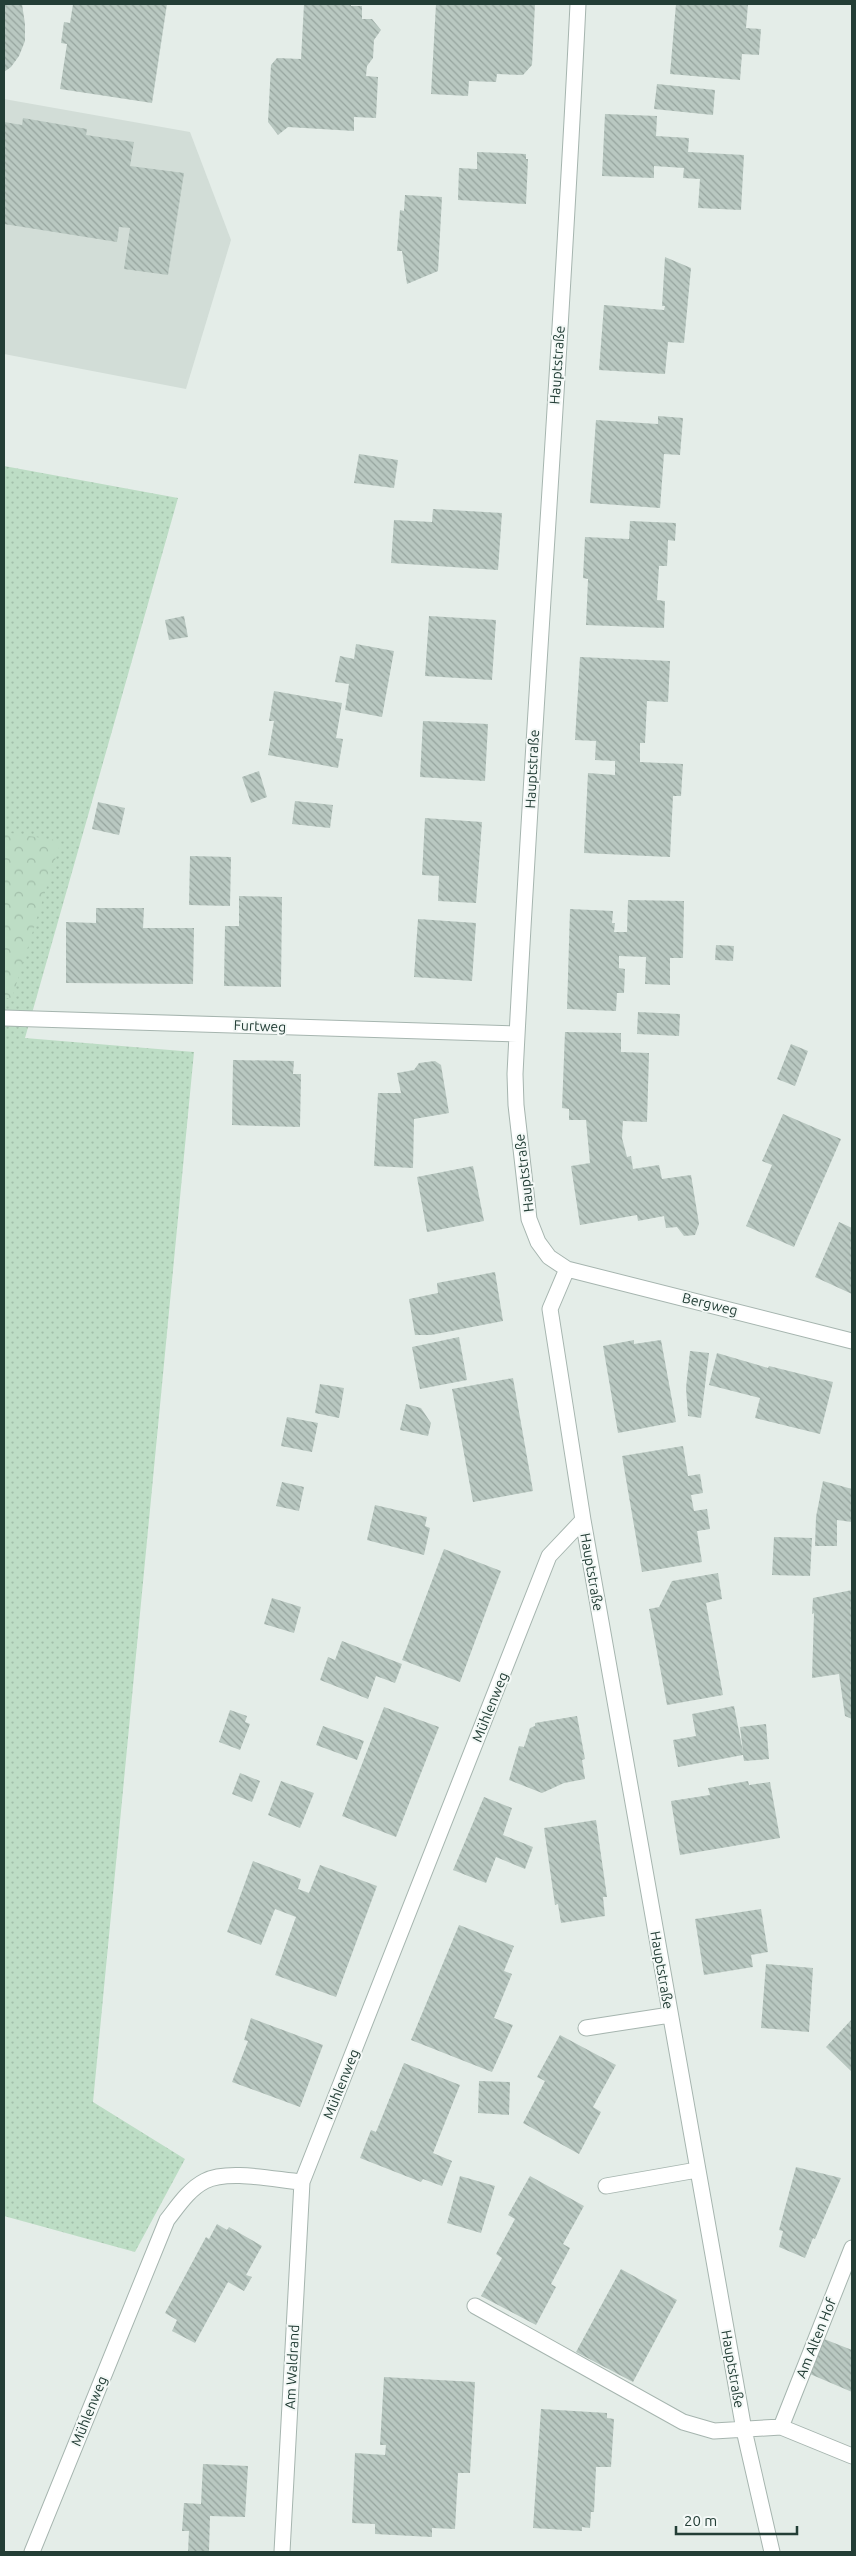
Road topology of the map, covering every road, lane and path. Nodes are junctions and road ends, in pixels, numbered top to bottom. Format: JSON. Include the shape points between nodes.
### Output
{"nodes":[{"id":1,"x":578,"y":4,"type":"edge"},
{"id":2,"x":4,"y":1018,"type":"edge"},
{"id":3,"x":517,"y":1034,"type":"junction"},
{"id":4,"x":567,"y":1269,"type":"junction"},
{"id":5,"x":852,"y":1341,"type":"edge"},
{"id":6,"x":583,"y":1520,"type":"junction"},
{"id":7,"x":670,"y":2015,"type":"junction"},
{"id":8,"x":586,"y":2028,"type":"dead end"},
{"id":9,"x":697,"y":2170,"type":"junction"},
{"id":10,"x":302,"y":2182,"type":"junction"},
{"id":11,"x":606,"y":2186,"type":"dead end"},
{"id":12,"x":852,"y":2248,"type":"edge"},
{"id":13,"x":475,"y":2306,"type":"dead end"},
{"id":14,"x":781,"y":2427,"type":"junction"},
{"id":15,"x":744,"y":2430,"type":"junction"},
{"id":16,"x":852,"y":2456,"type":"edge"},
{"id":17,"x":32,"y":2552,"type":"edge"},
{"id":18,"x":282,"y":2552,"type":"edge"},
{"id":19,"x":772,"y":2552,"type":"edge"}],
"edges":[{"from":1,"to":3,"type":"street","name":"Hauptstraße"},
{"from":2,"to":3,"type":"street","name":"Furtweg"},
{"from":3,"to":4,"type":"street","name":"Hauptstraße","via":[[516,1105],[530,1219],[538,1242],[549,1257]]},
{"from":4,"to":5,"type":"street","name":"Bergweg"},
{"from":4,"to":6,"type":"street","name":"Hauptstraße","via":[[550,1309]]},
{"from":6,"to":7,"type":"street","name":"Hauptstraße"},
{"from":6,"to":10,"type":"street","name":"Mühlenweg","via":[[549,1556]]},
{"from":7,"to":8,"type":"street"},
{"from":7,"to":9,"type":"street","name":"Hauptstraße"},
{"from":9,"to":11,"type":"street"},
{"from":9,"to":15,"type":"street","name":"Hauptstraße"},
{"from":10,"to":17,"type":"street","name":"Mühlenweg","via":[[221,2175],[204,2181],[183,2199],[167,2220]]},
{"from":10,"to":18,"type":"street","name":"Am Waldrand"},
{"from":12,"to":14,"type":"street","name":"Am Alten Hof"},
{"from":13,"to":15,"type":"street","via":[[682,2422],[714,2431]]},
{"from":14,"to":15,"type":"street"},
{"from":14,"to":16,"type":"street"},
{"from":15,"to":19,"type":"street","name":"Hauptstraße"}]}
